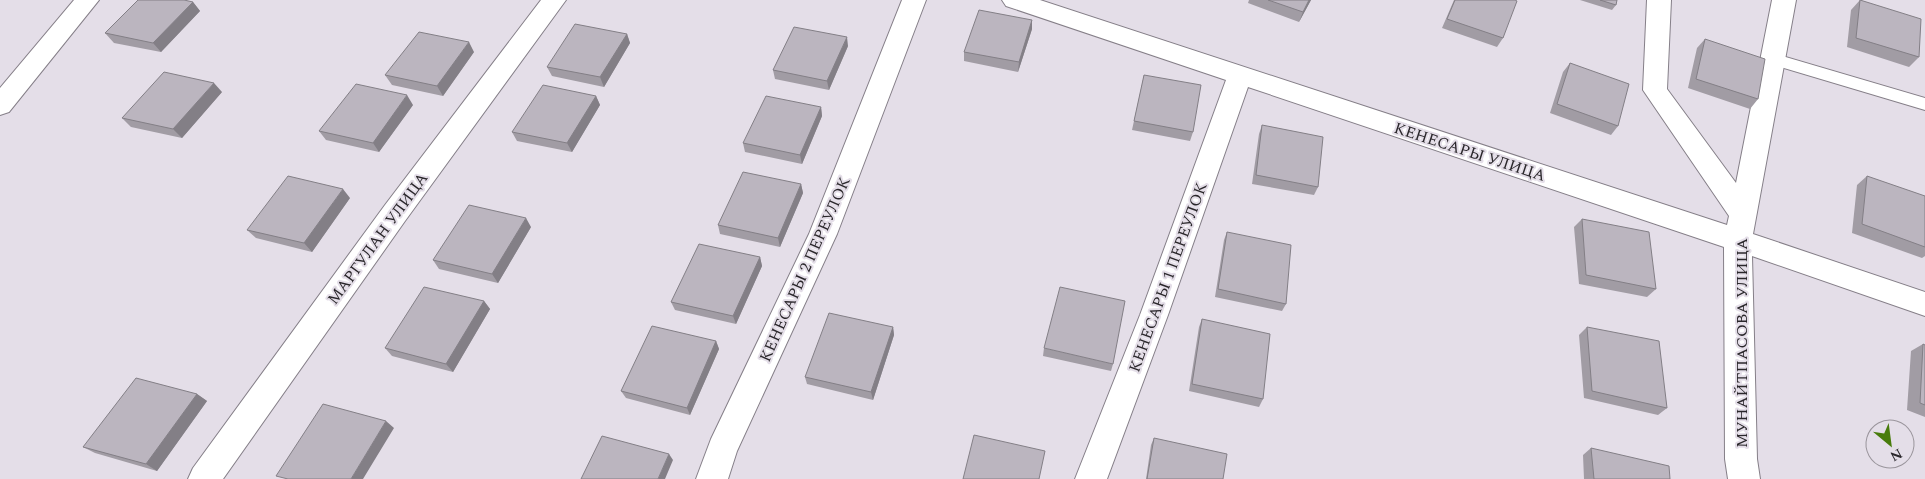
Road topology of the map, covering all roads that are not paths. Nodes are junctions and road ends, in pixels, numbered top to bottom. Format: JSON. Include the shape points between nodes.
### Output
{"nodes":[{"id":1,"x":87,"y":0,"type":"edge"},
{"id":2,"x":554,"y":0,"type":"edge"},
{"id":3,"x":914,"y":0,"type":"edge"},
{"id":4,"x":1014,"y":0,"type":"edge"},
{"id":5,"x":1659,"y":0,"type":"edge"},
{"id":6,"x":1784,"y":0,"type":"edge"},
{"id":7,"x":1772,"y":59,"type":"junction"},
{"id":8,"x":1240,"y":75,"type":"junction"},
{"id":9,"x":1925,"y":104,"type":"edge"},
{"id":10,"x":0,"y":105,"type":"edge"},
{"id":11,"x":1741,"y":227,"type":"junction"},
{"id":12,"x":1925,"y":304,"type":"edge"},
{"id":13,"x":204,"y":479,"type":"edge"},
{"id":14,"x":712,"y":479,"type":"edge"},
{"id":15,"x":1091,"y":479,"type":"edge"},
{"id":16,"x":1744,"y":479,"type":"edge"}],
"edges":[{"from":1,"to":10,"type":"street"},
{"from":2,"to":13,"type":"street","name":"МАРГУЛАН УЛИЦА","via":[[389,221]]},
{"from":3,"to":14,"type":"street","name":"КЕНЕСАРЫ 2 ПЕРЕУЛОК","via":[[823,234],[722,449]]},
{"from":4,"to":8,"type":"street","name":"КЕНЕСАРЫ УЛИЦА"},
{"from":5,"to":11,"type":"street","via":[[1655,90]]},
{"from":6,"to":7,"type":"street","name":"МУНАЙТПАСОВА УЛИЦА"},
{"from":7,"to":9,"type":"lane"},
{"from":7,"to":11,"type":"street","name":"МУНАЙТПАСОВА УЛИЦА"},
{"from":8,"to":11,"type":"street","name":"КЕНЕСАРЫ УЛИЦА"},
{"from":8,"to":15,"type":"street","name":"КЕНЕСАРЫ 1 ПЕРЕУЛОК"},
{"from":11,"to":12,"type":"street","name":"КЕНЕСАРЫ УЛИЦА"},
{"from":11,"to":16,"type":"street","name":"МУНАЙТПАСОВА УЛИЦА"}]}
